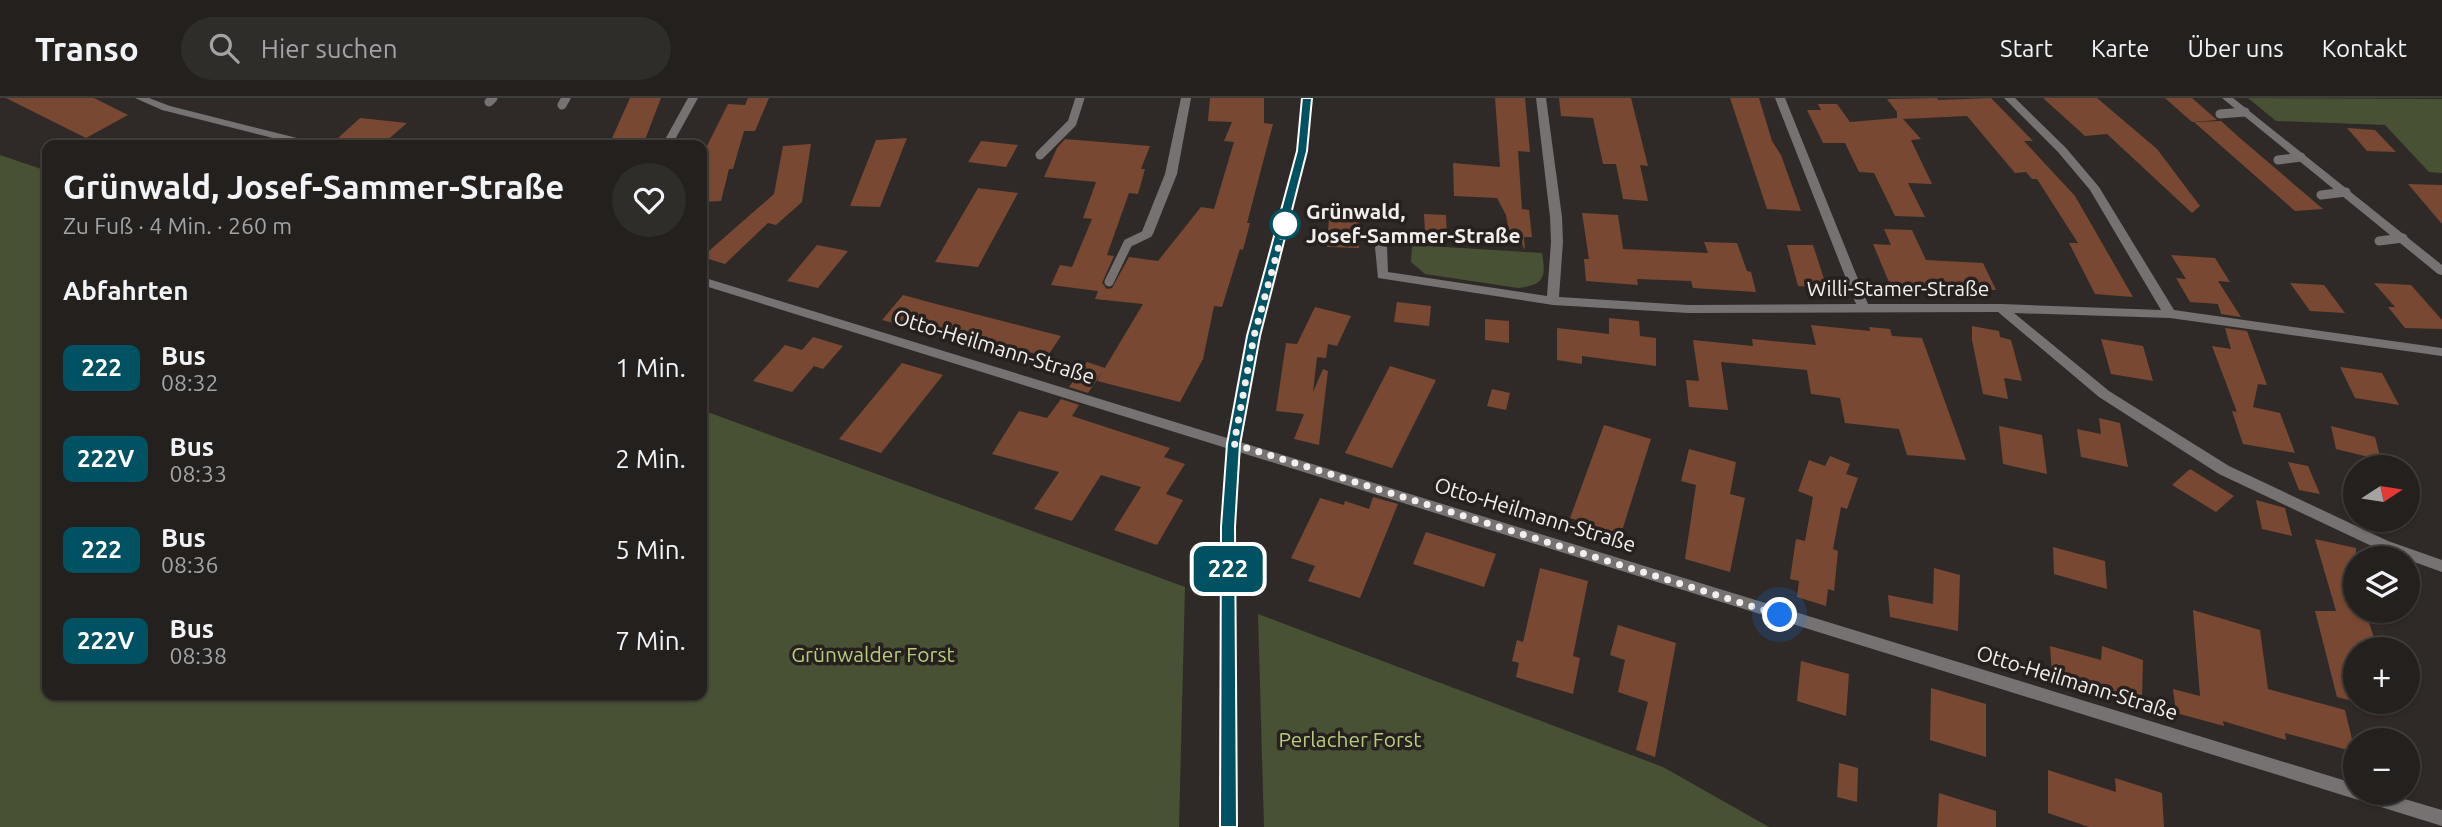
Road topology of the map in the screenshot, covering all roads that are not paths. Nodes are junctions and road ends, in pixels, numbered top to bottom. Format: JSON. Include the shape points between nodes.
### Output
{"nodes":[{"id":1,"x":140,"y":98,"type":"edge"},
{"id":2,"x":693,"y":98,"type":"edge"},
{"id":3,"x":1080,"y":98,"type":"edge"},
{"id":4,"x":1185,"y":98,"type":"edge"},
{"id":5,"x":1307,"y":98,"type":"edge"},
{"id":6,"x":1541,"y":98,"type":"edge"},
{"id":7,"x":1780,"y":98,"type":"edge"},
{"id":8,"x":2009,"y":98,"type":"edge"},
{"id":9,"x":2227,"y":98,"type":"edge"},
{"id":10,"x":2245,"y":112,"type":"junction"},
{"id":11,"x":2220,"y":114,"type":"dead end"},
{"id":12,"x":293,"y":140,"type":"edge"},
{"id":13,"x":670,"y":140,"type":"edge"},
{"id":14,"x":1040,"y":155,"type":"dead end"},
{"id":15,"x":2301,"y":157,"type":"junction"},
{"id":16,"x":2278,"y":160,"type":"dead end"},
{"id":17,"x":2346,"y":192,"type":"junction"},
{"id":18,"x":2321,"y":195,"type":"dead end"},
{"id":19,"x":1147,"y":234,"type":"joint"},
{"id":20,"x":2403,"y":238,"type":"junction"},
{"id":21,"x":2379,"y":241,"type":"dead end"},
{"id":22,"x":1381,"y":247,"type":"dead end"},
{"id":23,"x":2442,"y":257,"type":"edge"},
{"id":24,"x":2428,"y":258,"type":"junction"},
{"id":25,"x":2442,"y":271,"type":"edge"},
{"id":26,"x":1109,"y":282,"type":"dead end"},
{"id":27,"x":707,"y":283,"type":"edge"},
{"id":28,"x":1553,"y":301,"type":"junction"},
{"id":29,"x":2001,"y":308,"type":"junction"},
{"id":30,"x":1864,"y":309,"type":"junction"},
{"id":31,"x":2169,"y":314,"type":"junction"},
{"id":32,"x":2442,"y":352,"type":"edge"},
{"id":33,"x":1234,"y":444,"type":"junction"},
{"id":34,"x":2442,"y":566,"type":"edge"},
{"id":35,"x":2343,"y":788,"type":"edge"},
{"id":36,"x":2400,"y":805,"type":"edge"},
{"id":37,"x":2442,"y":818,"type":"edge"},
{"id":38,"x":1228,"y":827,"type":"edge"}],
"edges":[{"from":1,"to":12,"type":"street"},
{"from":2,"to":13,"type":"street"},
{"from":3,"to":14,"type":"lane","via":[[1079,113]]},
{"from":4,"to":19,"type":"street","via":[[1171,174]]},
{"from":5,"to":33,"type":"main road","via":[[1302,151],[1254,336]]},
{"from":6,"to":28,"type":"street","via":[[1557,242]]},
{"from":7,"to":30,"type":"street"},
{"from":8,"to":31,"type":"street","via":[[2095,189]]},
{"from":9,"to":10,"type":"street"},
{"from":10,"to":11,"type":"lane"},
{"from":10,"to":15,"type":"street"},
{"from":15,"to":16,"type":"lane"},
{"from":15,"to":17,"type":"street"},
{"from":17,"to":18,"type":"lane"},
{"from":17,"to":20,"type":"street"},
{"from":19,"to":26,"type":"lane","via":[[1128,243]]},
{"from":20,"to":21,"type":"lane"},
{"from":20,"to":24,"type":"street"},
{"from":22,"to":28,"type":"street","name":"Willi-Stamer-Straße","via":[[1382,275]]},
{"from":23,"to":24,"type":"street"},
{"from":24,"to":25,"type":"street"},
{"from":27,"to":33,"type":"street","name":"Otto-Heilmann-Straße"},
{"from":28,"to":30,"type":"street","name":"Willi-Stamer-Straße","via":[[1688,309]]},
{"from":29,"to":30,"type":"street","name":"Willi-Stamer-Straße"},
{"from":29,"to":31,"type":"street","name":"Willi-Stamer-Straße"},
{"from":29,"to":34,"type":"street","via":[[2104,394],[2224,470],[2383,545]]},
{"from":31,"to":32,"type":"street","name":"Willi-Stamer-Straße"},
{"from":33,"to":35,"type":"street","name":"Otto-Heilmann-Straße"},
{"from":33,"to":38,"type":"main road","via":[[1228,527]]},
{"from":36,"to":37,"type":"street","name":"Otto-Heilmann-Straße"}]}
